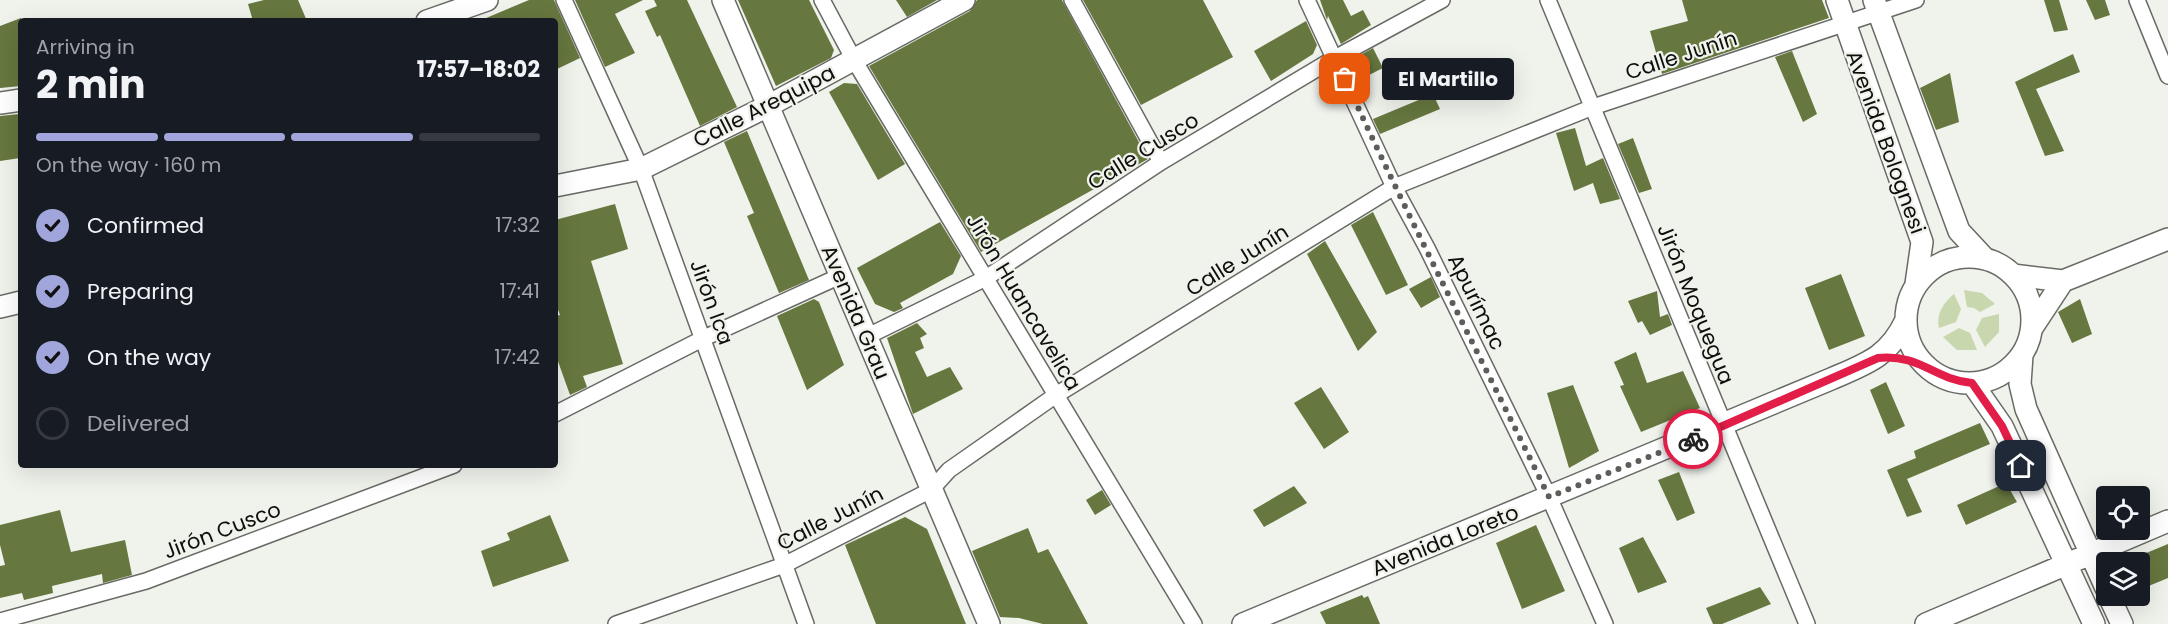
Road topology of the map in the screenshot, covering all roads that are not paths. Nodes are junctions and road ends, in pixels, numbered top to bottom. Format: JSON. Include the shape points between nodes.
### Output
{"nodes":[{"id":1,"x":487,"y":0,"type":"edge"},
{"id":2,"x":564,"y":0,"type":"edge"},
{"id":3,"x":723,"y":0,"type":"edge"},
{"id":4,"x":822,"y":0,"type":"edge"},
{"id":5,"x":964,"y":0,"type":"edge"},
{"id":6,"x":1072,"y":0,"type":"edge"},
{"id":7,"x":1307,"y":0,"type":"edge"},
{"id":8,"x":1442,"y":0,"type":"edge"},
{"id":9,"x":1548,"y":0,"type":"edge"},
{"id":10,"x":1837,"y":0,"type":"edge"},
{"id":11,"x":1916,"y":0,"type":"edge"},
{"id":12,"x":2137,"y":0,"type":"edge"},
{"id":13,"x":1876,"y":6,"type":"edge"},
{"id":14,"x":436,"y":18,"type":"edge"},
{"id":15,"x":1845,"y":22,"type":"junction"},
{"id":16,"x":1335,"y":58,"type":"junction"},
{"id":17,"x":854,"y":60,"type":"junction"},
{"id":18,"x":2168,"y":76,"type":"edge"},
{"id":19,"x":18,"y":101,"type":"edge"},
{"id":20,"x":0,"y":104,"type":"edge"},
{"id":21,"x":768,"y":106,"type":"junction"},
{"id":22,"x":1593,"y":106,"type":"junction"},
{"id":23,"x":1161,"y":162,"type":"junction"},
{"id":24,"x":641,"y":169,"type":"junction"},
{"id":25,"x":558,"y":185,"type":"edge"},
{"id":26,"x":1394,"y":187,"type":"junction"},
{"id":27,"x":2168,"y":238,"type":"edge"},
{"id":28,"x":1985,"y":259,"type":"junction"},
{"id":29,"x":2013,"y":275,"type":"junction"},
{"id":30,"x":840,"y":276,"type":"junction"},
{"id":31,"x":986,"y":278,"type":"junction"},
{"id":32,"x":2063,"y":281,"type":"junction"},
{"id":33,"x":1916,"y":285,"type":"junction"},
{"id":34,"x":18,"y":303,"type":"edge"},
{"id":35,"x":0,"y":307,"type":"edge"},
{"id":36,"x":1906,"y":320,"type":"junction"},
{"id":37,"x":2032,"y":328,"type":"junction"},
{"id":38,"x":866,"y":337,"type":"junction"},
{"id":39,"x":704,"y":338,"type":"junction"},
{"id":40,"x":2022,"y":355,"type":"junction"},
{"id":41,"x":1878,"y":358,"type":"junction"},
{"id":42,"x":1924,"y":364,"type":"junction"},
{"id":43,"x":1972,"y":383,"type":"junction"},
{"id":44,"x":1056,"y":395,"type":"junction"},
{"id":45,"x":558,"y":412,"type":"edge"},
{"id":46,"x":1724,"y":426,"type":"junction"},
{"id":47,"x":446,"y":468,"type":"edge"},
{"id":48,"x":931,"y":490,"type":"junction"},
{"id":49,"x":1549,"y":497,"type":"junction"},
{"id":50,"x":2168,"y":520,"type":"edge"},
{"id":51,"x":2091,"y":555,"type":"junction"},
{"id":52,"x":784,"y":565,"type":"junction"},
{"id":53,"x":2068,"y":566,"type":"junction"},
{"id":54,"x":2096,"y":566,"type":"edge"},
{"id":55,"x":2114,"y":606,"type":"edge"},
{"id":56,"x":0,"y":621,"type":"edge"},
{"id":57,"x":616,"y":624,"type":"edge"},
{"id":58,"x":806,"y":624,"type":"edge"},
{"id":59,"x":988,"y":624,"type":"edge"},
{"id":60,"x":1194,"y":624,"type":"edge"},
{"id":61,"x":1243,"y":624,"type":"edge"},
{"id":62,"x":1605,"y":624,"type":"edge"},
{"id":63,"x":1807,"y":624,"type":"edge"},
{"id":64,"x":1926,"y":624,"type":"edge"},
{"id":65,"x":2094,"y":624,"type":"edge"},
{"id":66,"x":2122,"y":624,"type":"edge"}],
"edges":[{"from":1,"to":14,"type":"main road"},
{"from":2,"to":24,"type":"street","name":"Jirón Ica"},
{"from":3,"to":21,"type":"main road","name":"Avenida Grau"},
{"from":4,"to":17,"type":"street","name":"Jirón Huancavelica"},
{"from":5,"to":17,"type":"main road","name":"Calle Arequipa"},
{"from":6,"to":23,"type":"street"},
{"from":7,"to":16,"type":"street","name":"Apurímac"},
{"from":8,"to":16,"type":"street","name":"Calle Cusco"},
{"from":9,"to":22,"type":"street","name":"Jirón Moquegua"},
{"from":10,"to":15,"type":"main road","name":"Avenida Bolognesi"},
{"from":11,"to":13,"type":"street","name":"Calle Junín"},
{"from":12,"to":18,"type":"street"},
{"from":13,"to":15,"type":"street","name":"Calle Junín"},
{"from":13,"to":28,"type":"main road","name":"Avenida Bolognesi","via":[[1959,231]]},
{"from":15,"to":22,"type":"street","name":"Calle Junín"},
{"from":15,"to":33,"type":"main road","name":"Avenida Bolognesi","via":[[1922,242]]},
{"from":16,"to":23,"type":"street","name":"Calle Cusco"},
{"from":16,"to":26,"type":"street","name":"Apurímac"},
{"from":17,"to":21,"type":"main road","name":"Calle Arequipa"},
{"from":17,"to":31,"type":"street","name":"Jirón Huancavelica"},
{"from":19,"to":20,"type":"main road"},
{"from":21,"to":24,"type":"main road","name":"Calle Arequipa"},
{"from":21,"to":30,"type":"main road","name":"Avenida Grau"},
{"from":22,"to":26,"type":"street","name":"Calle Junín"},
{"from":22,"to":46,"type":"street","name":"Jirón Moquegua"},
{"from":23,"to":31,"type":"street","name":"Calle Cusco"},
{"from":24,"to":25,"type":"main road","name":"Calle Arequipa"},
{"from":24,"to":39,"type":"street","name":"Jirón Ica"},
{"from":26,"to":44,"type":"street","name":"Calle Junín"},
{"from":26,"to":49,"type":"street","name":"Apurímac"},
{"from":27,"to":32,"type":"main road"},
{"from":28,"to":29,"type":"main road"},
{"from":28,"to":33,"type":"main road","via":[[1968,256],[1947,260]]},
{"from":29,"to":32,"type":"main road"},
{"from":29,"to":37,"type":"main road","via":[[2028,299]]},
{"from":30,"to":38,"type":"main road","name":"Avenida Grau"},
{"from":30,"to":39,"type":"street"},
{"from":31,"to":38,"type":"street","name":"Calle Cusco"},
{"from":31,"to":44,"type":"street","name":"Jirón Huancavelica"},
{"from":32,"to":37,"type":"main road"},
{"from":33,"to":36,"type":"main road","via":[[1908,302]]},
{"from":34,"to":35,"type":"main road"},
{"from":36,"to":41,"type":"main road","name":"Avenida Loreto"},
{"from":36,"to":42,"type":"main road","via":[[1914,351]]},
{"from":37,"to":40,"type":"main road"},
{"from":38,"to":48,"type":"main road","name":"Avenida Grau"},
{"from":39,"to":45,"type":"street"},
{"from":39,"to":52,"type":"street","name":"Jirón Ica"},
{"from":40,"to":43,"type":"main road","via":[[2000,375]]},
{"from":40,"to":51,"type":"main road","via":[[2020,384],[2026,409]]},
{"from":41,"to":42,"type":"main road","name":"Avenida Loreto"},
{"from":41,"to":46,"type":"main road","name":"Avenida Loreto"},
{"from":42,"to":43,"type":"main road","via":[[1938,375]]},
{"from":43,"to":53,"type":"main road","via":[[2002,426]]},
{"from":44,"to":48,"type":"street","name":"Calle Junín","via":[[949,470]]},
{"from":44,"to":60,"type":"street","name":"Jirón Huancavelica"},
{"from":46,"to":49,"type":"main road","name":"Avenida Loreto"},
{"from":46,"to":63,"type":"street","name":"Jirón Moquegua"},
{"from":47,"to":56,"type":"street","name":"Jirón Cusco","via":[[146,581]]},
{"from":48,"to":52,"type":"street","name":"Calle Junín"},
{"from":48,"to":59,"type":"main road","name":"Avenida Grau"},
{"from":49,"to":61,"type":"main road","name":"Avenida Loreto"},
{"from":49,"to":62,"type":"street","name":"Apurímac"},
{"from":50,"to":51,"type":"main road"},
{"from":51,"to":53,"type":"main road"},
{"from":51,"to":54,"type":"main road"},
{"from":52,"to":57,"type":"street","name":"Calle Junín"},
{"from":52,"to":58,"type":"street","name":"Jirón Ica"},
{"from":53,"to":64,"type":"main road"},
{"from":53,"to":65,"type":"main road"},
{"from":55,"to":66,"type":"main road"}]}
